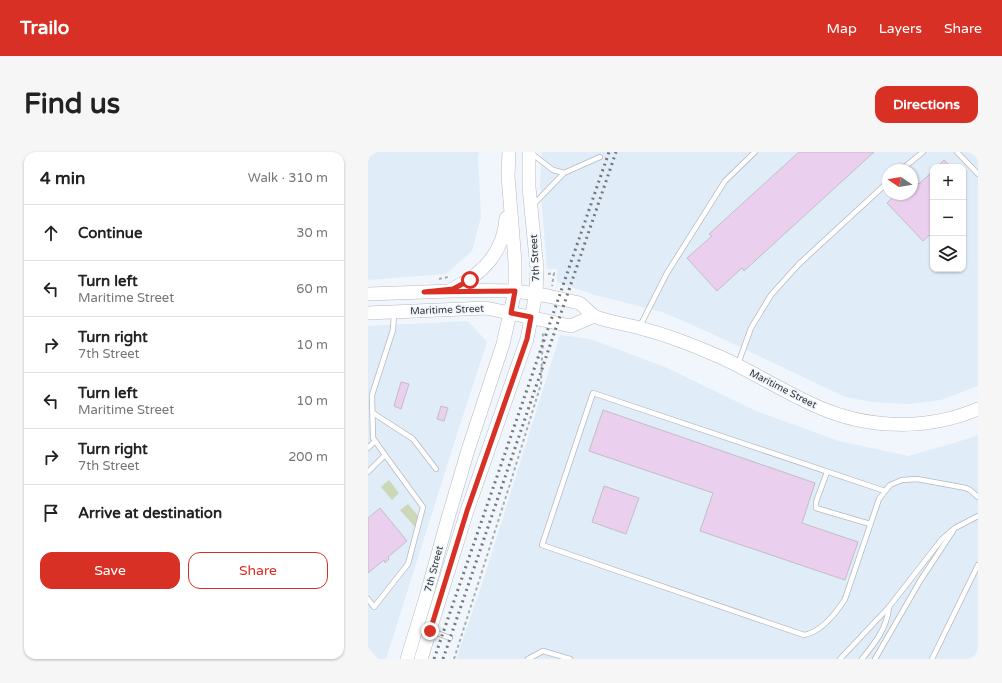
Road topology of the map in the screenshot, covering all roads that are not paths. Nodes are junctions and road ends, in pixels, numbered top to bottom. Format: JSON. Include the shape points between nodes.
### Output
{"nodes":[{"id":1,"x":509,"y":152,"type":"edge"},
{"id":2,"x":530,"y":152,"type":"edge"},
{"id":3,"x":755,"y":152,"type":"edge"},
{"id":4,"x":923,"y":152,"type":"edge"},
{"id":5,"x":957,"y":152,"type":"edge"},
{"id":6,"x":600,"y":157,"type":"dead end"},
{"id":7,"x":908,"y":164,"type":"edge"},
{"id":8,"x":564,"y":172,"type":"junction"},
{"id":9,"x":978,"y":174,"type":"edge"},
{"id":10,"x":508,"y":176,"type":"junction"},
{"id":11,"x":882,"y":188,"type":"edge"},
{"id":12,"x":531,"y":208,"type":"junction"},
{"id":13,"x":515,"y":291,"type":"junction"},
{"id":14,"x":424,"y":292,"type":"junction"},
{"id":15,"x":393,"y":293,"type":"junction"},
{"id":16,"x":536,"y":293,"type":"junction"},
{"id":17,"x":368,"y":294,"type":"edge"},
{"id":18,"x":394,"y":312,"type":"junction"},
{"id":19,"x":368,"y":313,"type":"edge"},
{"id":20,"x":511,"y":313,"type":"junction"},
{"id":21,"x":594,"y":316,"type":"junction"},
{"id":22,"x":531,"y":317,"type":"junction"},
{"id":23,"x":639,"y":328,"type":"junction"},
{"id":24,"x":737,"y":365,"type":"junction"},
{"id":25,"x":370,"y":395,"type":"edge"},
{"id":26,"x":978,"y":409,"type":"edge"},
{"id":27,"x":373,"y":413,"type":"junction"},
{"id":28,"x":371,"y":425,"type":"edge"},
{"id":29,"x":376,"y":441,"type":"junction"},
{"id":30,"x":368,"y":448,"type":"edge"},
{"id":31,"x":385,"y":455,"type":"junction"},
{"id":32,"x":436,"y":469,"type":"dead end"},
{"id":33,"x":368,"y":472,"type":"edge"},
{"id":34,"x":827,"y":472,"type":"junction"},
{"id":35,"x":885,"y":491,"type":"junction"},
{"id":36,"x":978,"y":498,"type":"edge"},
{"id":37,"x":978,"y":516,"type":"edge"},
{"id":38,"x":870,"y":524,"type":"junction"},
{"id":39,"x":955,"y":528,"type":"junction"},
{"id":40,"x":978,"y":565,"type":"edge"},
{"id":41,"x":368,"y":599,"type":"edge"},
{"id":42,"x":889,"y":607,"type":"junction"},
{"id":43,"x":430,"y":631,"type":"junction"},
{"id":44,"x":450,"y":638,"type":"dead end"},
{"id":45,"x":407,"y":659,"type":"edge"},
{"id":46,"x":421,"y":659,"type":"edge"},
{"id":47,"x":528,"y":659,"type":"edge"},
{"id":48,"x":570,"y":659,"type":"edge"},
{"id":49,"x":840,"y":659,"type":"edge"},
{"id":50,"x":862,"y":659,"type":"edge"},
{"id":51,"x":875,"y":659,"type":"edge"},
{"id":52,"x":932,"y":659,"type":"edge"}],
"edges":[{"from":1,"to":10,"type":"main road","name":"7th Street"},
{"from":2,"to":8,"type":"lane","via":[[553,170]]},
{"from":2,"to":12,"type":"main road","name":"7th Street"},
{"from":3,"to":23,"type":"lane","via":[[725,181],[667,273]]},
{"from":4,"to":7,"type":"lane"},
{"from":5,"to":9,"type":"lane"},
{"from":6,"to":8,"type":"lane"},
{"from":8,"to":12,"type":"lane"},
{"from":10,"to":13,"type":"main road","name":"7th Street"},
{"from":10,"to":14,"type":"main road","via":[[505,230],[497,251],[487,266],[470,280],[453,289]]},
{"from":11,"to":24,"type":"lane","via":[[799,264],[771,295],[751,328]]},
{"from":12,"to":16,"type":"main road","name":"7th Street","via":[[537,269]]},
{"from":13,"to":14,"type":"main road","name":"Maritime Street"},
{"from":13,"to":16,"type":"main road","name":"Maritime Street"},
{"from":13,"to":20,"type":"main road","name":"7th Street"},
{"from":14,"to":15,"type":"main road","name":"Maritime Street"},
{"from":15,"to":17,"type":"main road","name":"Maritime Street"},
{"from":15,"to":18,"type":"main road"},
{"from":16,"to":21,"type":"main road","name":"Maritime Street","via":[[580,304]]},
{"from":16,"to":22,"type":"main road","name":"7th Street"},
{"from":18,"to":19,"type":"main road","name":"Maritime Street"},
{"from":18,"to":20,"type":"main road","name":"Maritime Street","via":[[486,308]]},
{"from":18,"to":25,"type":"lane","via":[[393,330]]},
{"from":20,"to":22,"type":"main road","name":"Maritime Street"},
{"from":20,"to":45,"type":"main road","name":"7th Street"},
{"from":21,"to":22,"type":"main road","name":"Maritime Street","via":[[571,326]]},
{"from":21,"to":23,"type":"main road","name":"Maritime Street"},
{"from":22,"to":43,"type":"main road","name":"7th Street","via":[[527,339],[467,511]]},
{"from":23,"to":24,"type":"main road","name":"Maritime Street","via":[[691,344]]},
{"from":24,"to":26,"type":"main road","name":"Maritime Street","via":[[816,406],[864,421],[914,424],[941,421]]},
{"from":25,"to":27,"type":"lane"},
{"from":27,"to":28,"type":"lane"},
{"from":27,"to":32,"type":"lane","via":[[414,439]]},
{"from":28,"to":29,"type":"lane"},
{"from":29,"to":30,"type":"lane"},
{"from":29,"to":31,"type":"lane"},
{"from":31,"to":33,"type":"lane"},
{"from":31,"to":41,"type":"lane","via":[[423,507],[408,564],[374,607]]},
{"from":34,"to":35,"type":"lane"},
{"from":34,"to":38,"type":"lane","via":[[816,508]]},
{"from":34,"to":38,"type":"lane","via":[[593,392],[542,545],[804,635],[815,632],[838,610],[845,599]]},
{"from":35,"to":36,"type":"lane","via":[[890,485],[902,480],[917,479],[966,488]]},
{"from":35,"to":38,"type":"lane","via":[[879,499]]},
{"from":37,"to":39,"type":"lane"},
{"from":39,"to":42,"type":"lane","via":[[933,549]]},
{"from":39,"to":51,"type":"lane","via":[[920,581]]},
{"from":40,"to":52,"type":"lane"},
{"from":42,"to":49,"type":"lane"},
{"from":42,"to":50,"type":"lane","via":[[885,627]]},
{"from":43,"to":44,"type":"lane"},
{"from":43,"to":46,"type":"main road","name":"7th Street"},
{"from":47,"to":48,"type":"lane","via":[[543,651]]}]}
